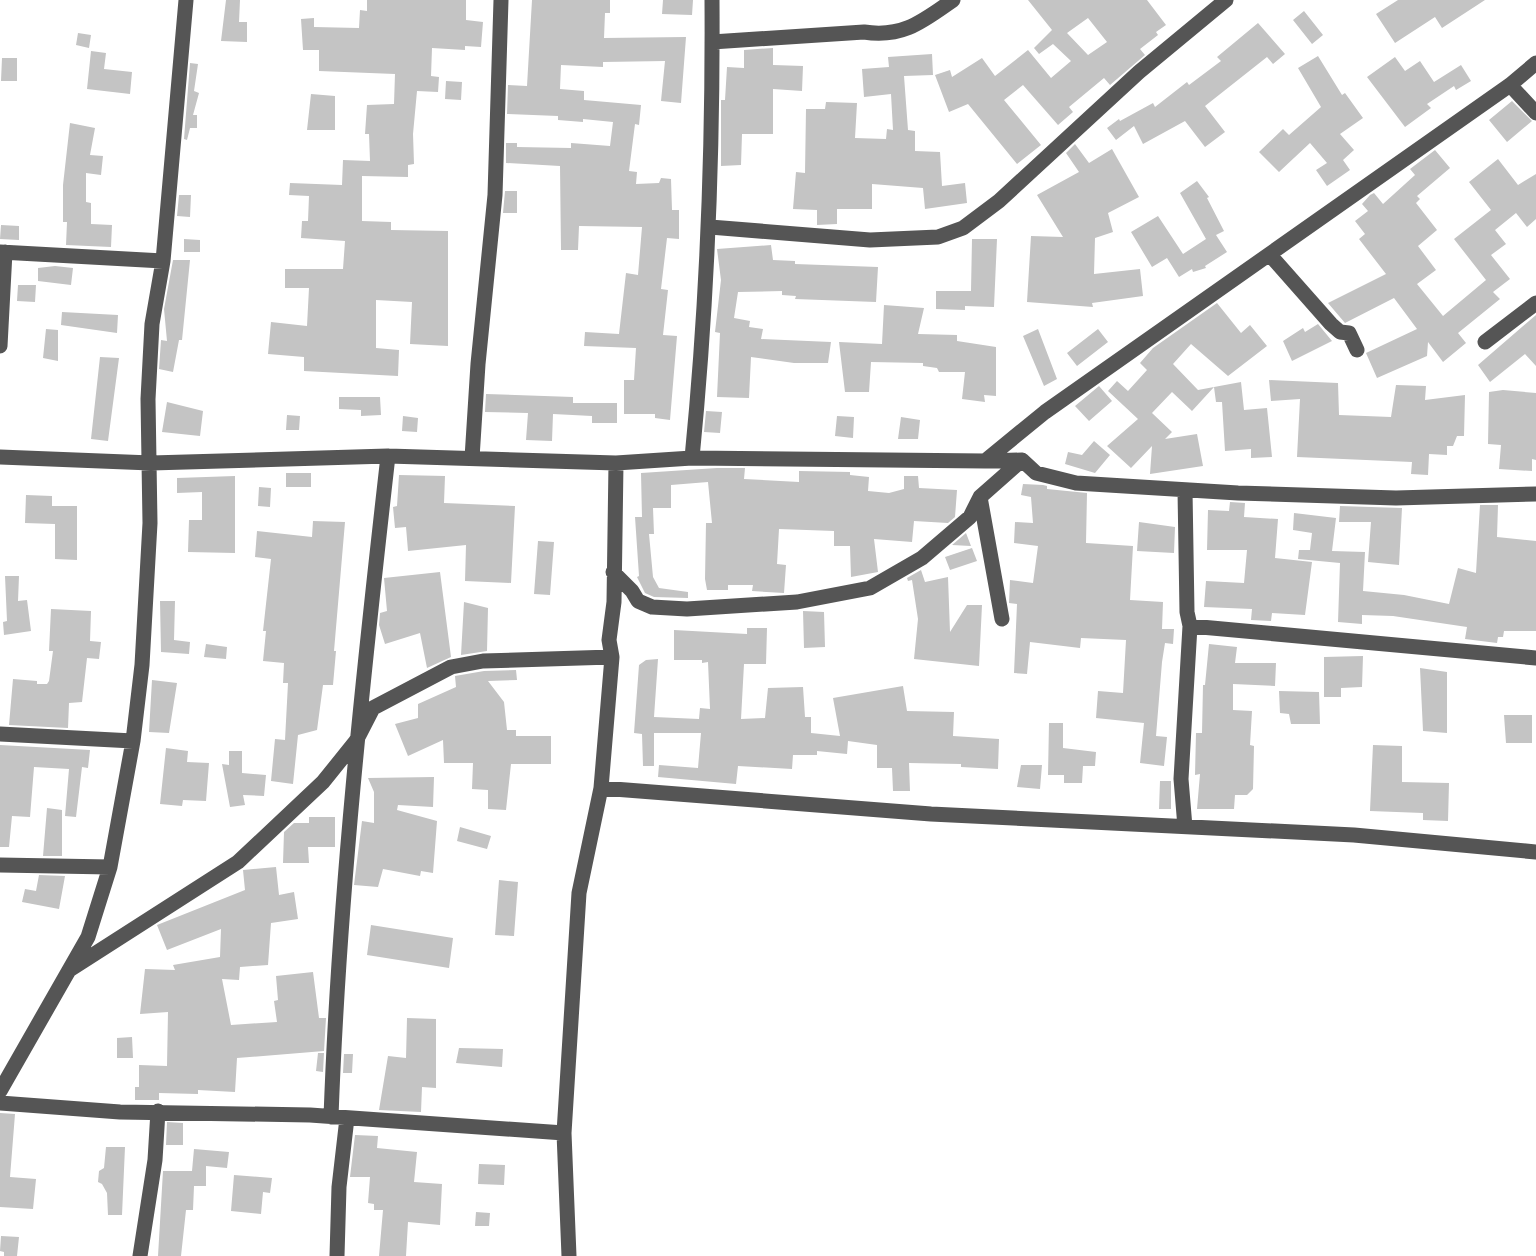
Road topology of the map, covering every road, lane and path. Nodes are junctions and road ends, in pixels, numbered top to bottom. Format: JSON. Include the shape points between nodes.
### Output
{"nodes":[{"id":1,"x":186,"y":0,"type":"edge"},
{"id":2,"x":501,"y":0,"type":"edge"},
{"id":3,"x":712,"y":0,"type":"edge"},
{"id":4,"x":953,"y":0,"type":"edge"},
{"id":5,"x":1226,"y":0,"type":"edge"},
{"id":6,"x":712,"y":42,"type":"junction"},
{"id":7,"x":1536,"y":63,"type":"edge"},
{"id":8,"x":1510,"y":85,"type":"junction"},
{"id":9,"x":1536,"y":113,"type":"edge"},
{"id":10,"x":710,"y":227,"type":"junction"},
{"id":11,"x":2,"y":252,"type":"edge"},
{"id":12,"x":1270,"y":255,"type":"junction"},
{"id":13,"x":163,"y":261,"type":"junction"},
{"id":14,"x":1536,"y":303,"type":"edge"},
{"id":15,"x":1485,"y":342,"type":"dead end"},
{"id":16,"x":0,"y":346,"type":"edge"},
{"id":17,"x":1357,"y":350,"type":"dead end"},
{"id":18,"x":0,"y":456,"type":"edge"},
{"id":19,"x":388,"y":456,"type":"junction"},
{"id":20,"x":472,"y":458,"type":"junction"},
{"id":21,"x":692,"y":458,"type":"junction"},
{"id":22,"x":1022,"y":459,"type":"junction"},
{"id":23,"x":985,"y":461,"type":"junction"},
{"id":24,"x":151,"y":463,"type":"junction"},
{"id":25,"x":616,"y":463,"type":"junction"},
{"id":26,"x":1185,"y":490,"type":"junction"},
{"id":27,"x":1536,"y":494,"type":"edge"},
{"id":28,"x":980,"y":497,"type":"junction"},
{"id":29,"x":613,"y":572,"type":"junction"},
{"id":30,"x":1002,"y":619,"type":"dead end"},
{"id":31,"x":1190,"y":626,"type":"junction"},
{"id":32,"x":612,"y":657,"type":"junction"},
{"id":33,"x":1536,"y":658,"type":"edge"},
{"id":34,"x":0,"y":734,"type":"edge"},
{"id":35,"x":133,"y":741,"type":"junction"},
{"id":36,"x":356,"y":741,"type":"junction"},
{"id":37,"x":601,"y":788,"type":"junction"},
{"id":38,"x":1185,"y":826,"type":"junction"},
{"id":39,"x":1536,"y":852,"type":"edge"},
{"id":40,"x":0,"y":865,"type":"edge"},
{"id":41,"x":110,"y":867,"type":"junction"},
{"id":42,"x":124,"y":935,"type":"junction"},
{"id":43,"x":88,"y":937,"type":"junction"},
{"id":44,"x":69,"y":971,"type":"junction"},
{"id":45,"x":0,"y":1091,"type":"edge"},
{"id":46,"x":0,"y":1103,"type":"edge"},
{"id":47,"x":158,"y":1111,"type":"junction"},
{"id":48,"x":331,"y":1117,"type":"junction"},
{"id":49,"x":347,"y":1118,"type":"junction"},
{"id":50,"x":564,"y":1133,"type":"junction"},
{"id":51,"x":140,"y":1256,"type":"edge"},
{"id":52,"x":337,"y":1256,"type":"edge"},
{"id":53,"x":569,"y":1256,"type":"edge"}],
"edges":[{"from":1,"to":13,"type":"street"},
{"from":2,"to":20,"type":"street","via":[[495,195]]},
{"from":3,"to":6,"type":"street"},
{"from":4,"to":6,"type":"street","via":[[908,29],[884,35],[864,32]]},
{"from":5,"to":10,"type":"street","via":[[1139,72],[999,201],[963,228],[938,237],[870,240]]},
{"from":6,"to":10,"type":"street"},
{"from":7,"to":8,"type":"street"},
{"from":8,"to":9,"type":"street"},
{"from":8,"to":12,"type":"street"},
{"from":10,"to":21,"type":"street"},
{"from":11,"to":13,"type":"street"},
{"from":11,"to":16,"type":"street"},
{"from":12,"to":17,"type":"street","via":[[1331,324],[1340,332],[1349,333]]},
{"from":12,"to":23,"type":"street","via":[[1046,412]]},
{"from":13,"to":24,"type":"street","via":[[152,324],[148,399]]},
{"from":14,"to":15,"type":"street"},
{"from":18,"to":24,"type":"street"},
{"from":19,"to":20,"type":"street"},
{"from":19,"to":24,"type":"street"},
{"from":19,"to":36,"type":"street"},
{"from":20,"to":25,"type":"street"},
{"from":21,"to":23,"type":"street"},
{"from":21,"to":25,"type":"street"},
{"from":22,"to":23,"type":"street"},
{"from":22,"to":26,"type":"street","via":[[1036,473],[1076,483]]},
{"from":22,"to":28,"type":"street"},
{"from":24,"to":35,"type":"street","via":[[142,665]]},
{"from":25,"to":29,"type":"street"},
{"from":26,"to":27,"type":"street","via":[[1396,498]]},
{"from":26,"to":31,"type":"street"},
{"from":28,"to":29,"type":"street","via":[[970,517],[922,558],[870,588],[796,602],[687,609],[652,607],[638,601]]},
{"from":28,"to":30,"type":"street"},
{"from":29,"to":32,"type":"street","via":[[609,640]]},
{"from":31,"to":33,"type":"street"},
{"from":31,"to":38,"type":"street","via":[[1182,757]]},
{"from":32,"to":36,"type":"street","via":[[483,661],[451,668],[373,708]]},
{"from":32,"to":37,"type":"street"},
{"from":34,"to":35,"type":"street"},
{"from":35,"to":41,"type":"street"},
{"from":36,"to":42,"type":"street","via":[[323,782],[238,862]]},
{"from":36,"to":48,"type":"street","via":[[334,1017]]},
{"from":37,"to":38,"type":"street","via":[[920,814]]},
{"from":37,"to":50,"type":"street","via":[[579,893]]},
{"from":38,"to":39,"type":"street"},
{"from":40,"to":41,"type":"street"},
{"from":41,"to":43,"type":"street"},
{"from":42,"to":43,"type":"street"},
{"from":42,"to":44,"type":"street"},
{"from":43,"to":44,"type":"street"},
{"from":44,"to":45,"type":"street"},
{"from":46,"to":47,"type":"street"},
{"from":47,"to":48,"type":"street"},
{"from":47,"to":51,"type":"street","via":[[155,1160]]},
{"from":48,"to":49,"type":"street"},
{"from":49,"to":50,"type":"street"},
{"from":49,"to":52,"type":"street"},
{"from":50,"to":53,"type":"street"}]}
